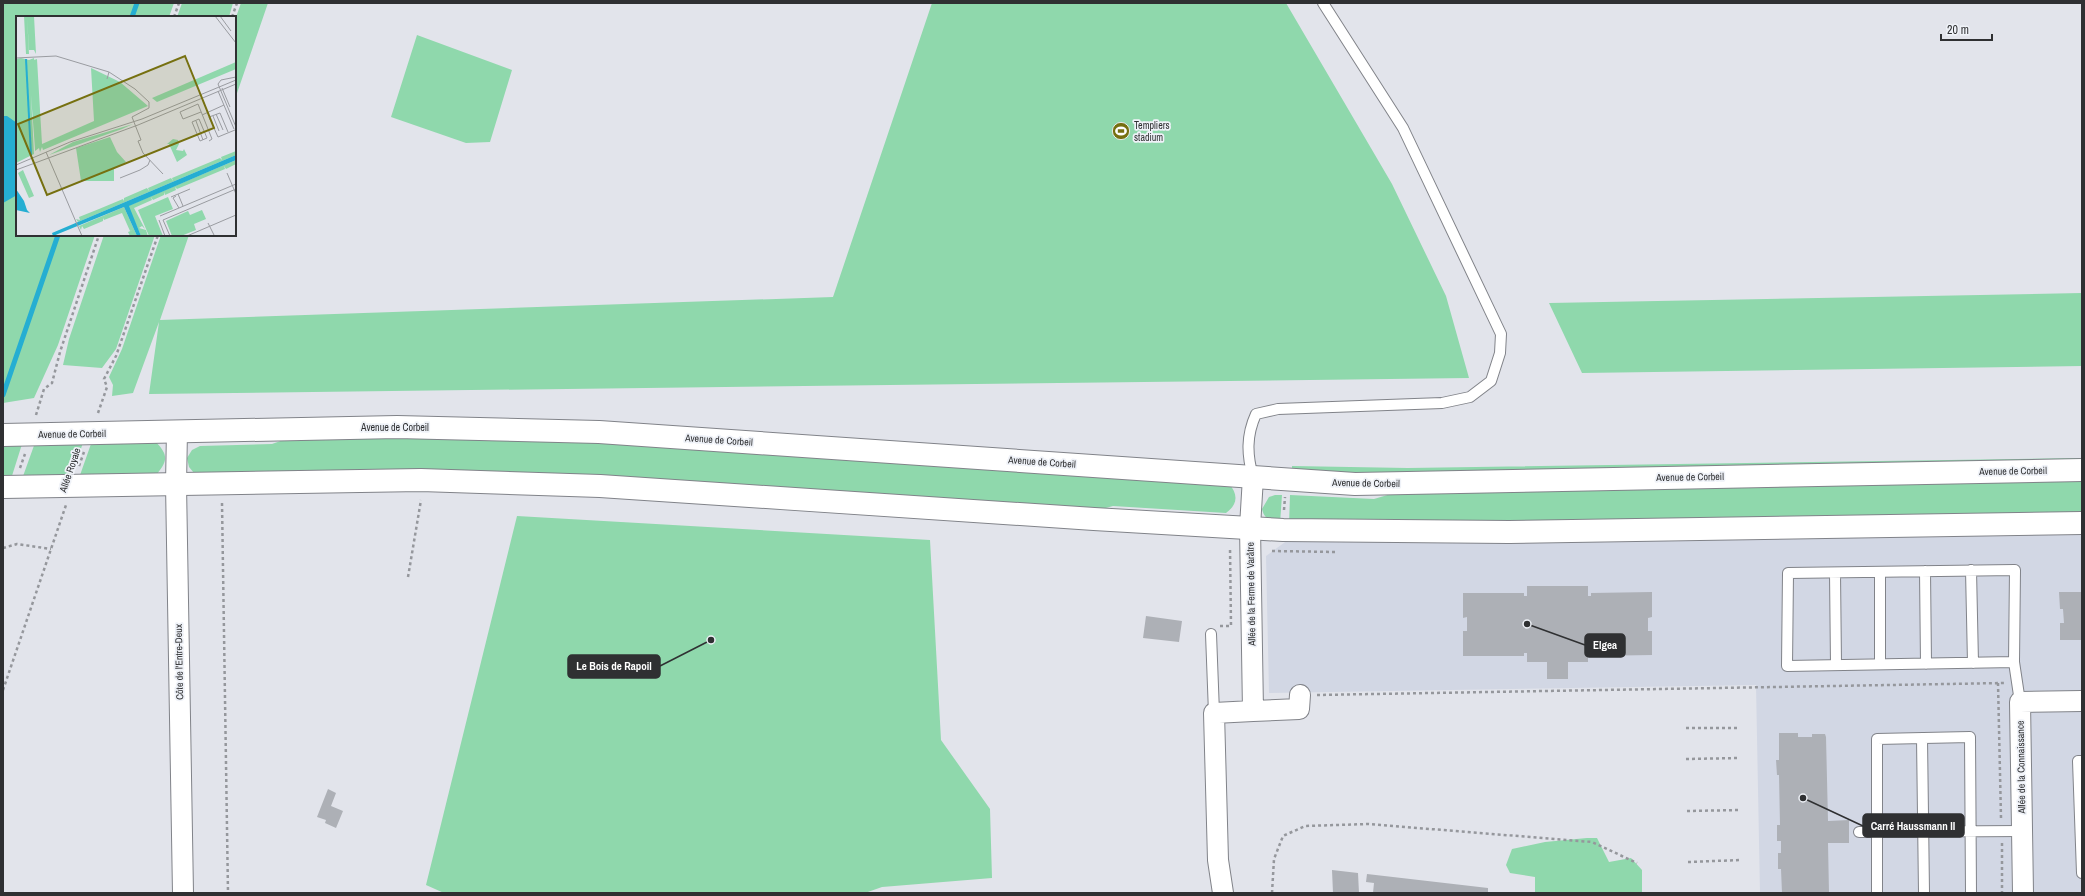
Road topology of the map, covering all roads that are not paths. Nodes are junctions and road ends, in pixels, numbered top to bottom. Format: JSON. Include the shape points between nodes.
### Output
{"nodes":[{"id":1,"x":1323,"y":3,"type":"edge"},
{"id":2,"x":177,"y":431,"type":"junction"},
{"id":3,"x":3,"y":434,"type":"edge"},
{"id":4,"x":2082,"y":470,"type":"edge"},
{"id":5,"x":1253,"y":477,"type":"junction"},
{"id":6,"x":176,"y":484,"type":"junction"},
{"id":7,"x":9,"y":487,"type":"edge"},
{"id":8,"x":2082,"y":523,"type":"edge"},
{"id":9,"x":1250,"y":527,"type":"junction"},
{"id":10,"x":1971,"y":570,"type":"junction"},
{"id":11,"x":1925,"y":571,"type":"junction"},
{"id":12,"x":1880,"y":572,"type":"junction"},
{"id":13,"x":1835,"y":573,"type":"junction"},
{"id":14,"x":1211,"y":634,"type":"road end"},
{"id":15,"x":2014,"y":662,"type":"junction"},
{"id":16,"x":1973,"y":663,"type":"junction"},
{"id":17,"x":1880,"y":664,"type":"junction"},
{"id":18,"x":1926,"y":664,"type":"junction"},
{"id":19,"x":1836,"y":665,"type":"junction"},
{"id":20,"x":2019,"y":692,"type":"junction"},
{"id":21,"x":1300,"y":695,"type":"road end"},
{"id":22,"x":2082,"y":701,"type":"edge"},
{"id":23,"x":1253,"y":711,"type":"junction"},
{"id":24,"x":1214,"y":712,"type":"junction"},
{"id":25,"x":1922,"y":738,"type":"junction"},
{"id":26,"x":2082,"y":761,"type":"edge"},
{"id":27,"x":2022,"y":831,"type":"junction"},
{"id":28,"x":1858,"y":832,"type":"dead end"},
{"id":29,"x":1877,"y":832,"type":"junction"},
{"id":30,"x":1924,"y":832,"type":"junction"},
{"id":31,"x":1971,"y":832,"type":"junction"},
{"id":32,"x":2082,"y":874,"type":"edge"},
{"id":33,"x":183,"y":893,"type":"edge"},
{"id":34,"x":1222,"y":893,"type":"edge"},
{"id":35,"x":1877,"y":893,"type":"edge"},
{"id":36,"x":1924,"y":893,"type":"edge"},
{"id":37,"x":1972,"y":893,"type":"edge"},
{"id":38,"x":2023,"y":893,"type":"edge"}],
"edges":[{"from":1,"to":5,"type":"lane","via":[[1403,128],[1500,334],[1500,353],[1491,381],[1470,397],[1442,403],[1278,409],[1256,414],[1251,425],[1248,454]]},
{"from":2,"to":3,"type":"main road","name":"Avenue de Corbeil"},
{"from":2,"to":5,"type":"main road","name":"Avenue de Corbeil","via":[[397,427],[599,432]]},
{"from":2,"to":6,"type":"street","name":"Côte de l'Entre-Deux"},
{"from":4,"to":5,"type":"main road","name":"Avenue de Corbeil","via":[[1355,484]]},
{"from":5,"to":9,"type":"street","name":"Allée de la Ferme de Varâtre"},
{"from":6,"to":7,"type":"main road","via":[[69,496]]},
{"from":6,"to":9,"type":"main road","via":[[421,480],[600,486]]},
{"from":6,"to":33,"type":"street","name":"Côte de l'Entre-Deux"},
{"from":8,"to":9,"type":"main road","via":[[1509,532],[1283,530]]},
{"from":9,"to":23,"type":"street","name":"Allée de la Ferme de Varâtre"},
{"from":10,"to":11,"type":"lane"},
{"from":10,"to":15,"type":"lane","via":[[2015,570]]},
{"from":10,"to":16,"type":"lane"},
{"from":11,"to":12,"type":"lane"},
{"from":11,"to":18,"type":"lane"},
{"from":12,"to":13,"type":"lane"},
{"from":12,"to":17,"type":"lane"},
{"from":13,"to":19,"type":"lane"},
{"from":13,"to":19,"type":"lane","via":[[1788,574],[1787,666]]},
{"from":14,"to":24,"type":"lane"},
{"from":15,"to":16,"type":"lane"},
{"from":15,"to":20,"type":"lane"},
{"from":16,"to":18,"type":"lane"},
{"from":17,"to":18,"type":"lane"},
{"from":17,"to":19,"type":"lane"},
{"from":20,"to":22,"type":"street"},
{"from":20,"to":27,"type":"street","name":"Allée de la Connaissance"},
{"from":21,"to":23,"type":"street","via":[[1299,709]]},
{"from":23,"to":24,"type":"street"},
{"from":24,"to":34,"type":"street","via":[[1218,860]]},
{"from":25,"to":29,"type":"lane","via":[[1877,739]]},
{"from":25,"to":30,"type":"lane"},
{"from":25,"to":31,"type":"lane","via":[[1970,737]]},
{"from":26,"to":32,"type":"lane","via":[[2078,761]]},
{"from":27,"to":31,"type":"lane"},
{"from":27,"to":38,"type":"street","name":"Allée de la Connaissance"},
{"from":28,"to":29,"type":"lane"},
{"from":29,"to":30,"type":"lane"},
{"from":29,"to":35,"type":"lane"},
{"from":30,"to":31,"type":"lane"},
{"from":30,"to":36,"type":"lane"},
{"from":31,"to":37,"type":"lane"}]}
